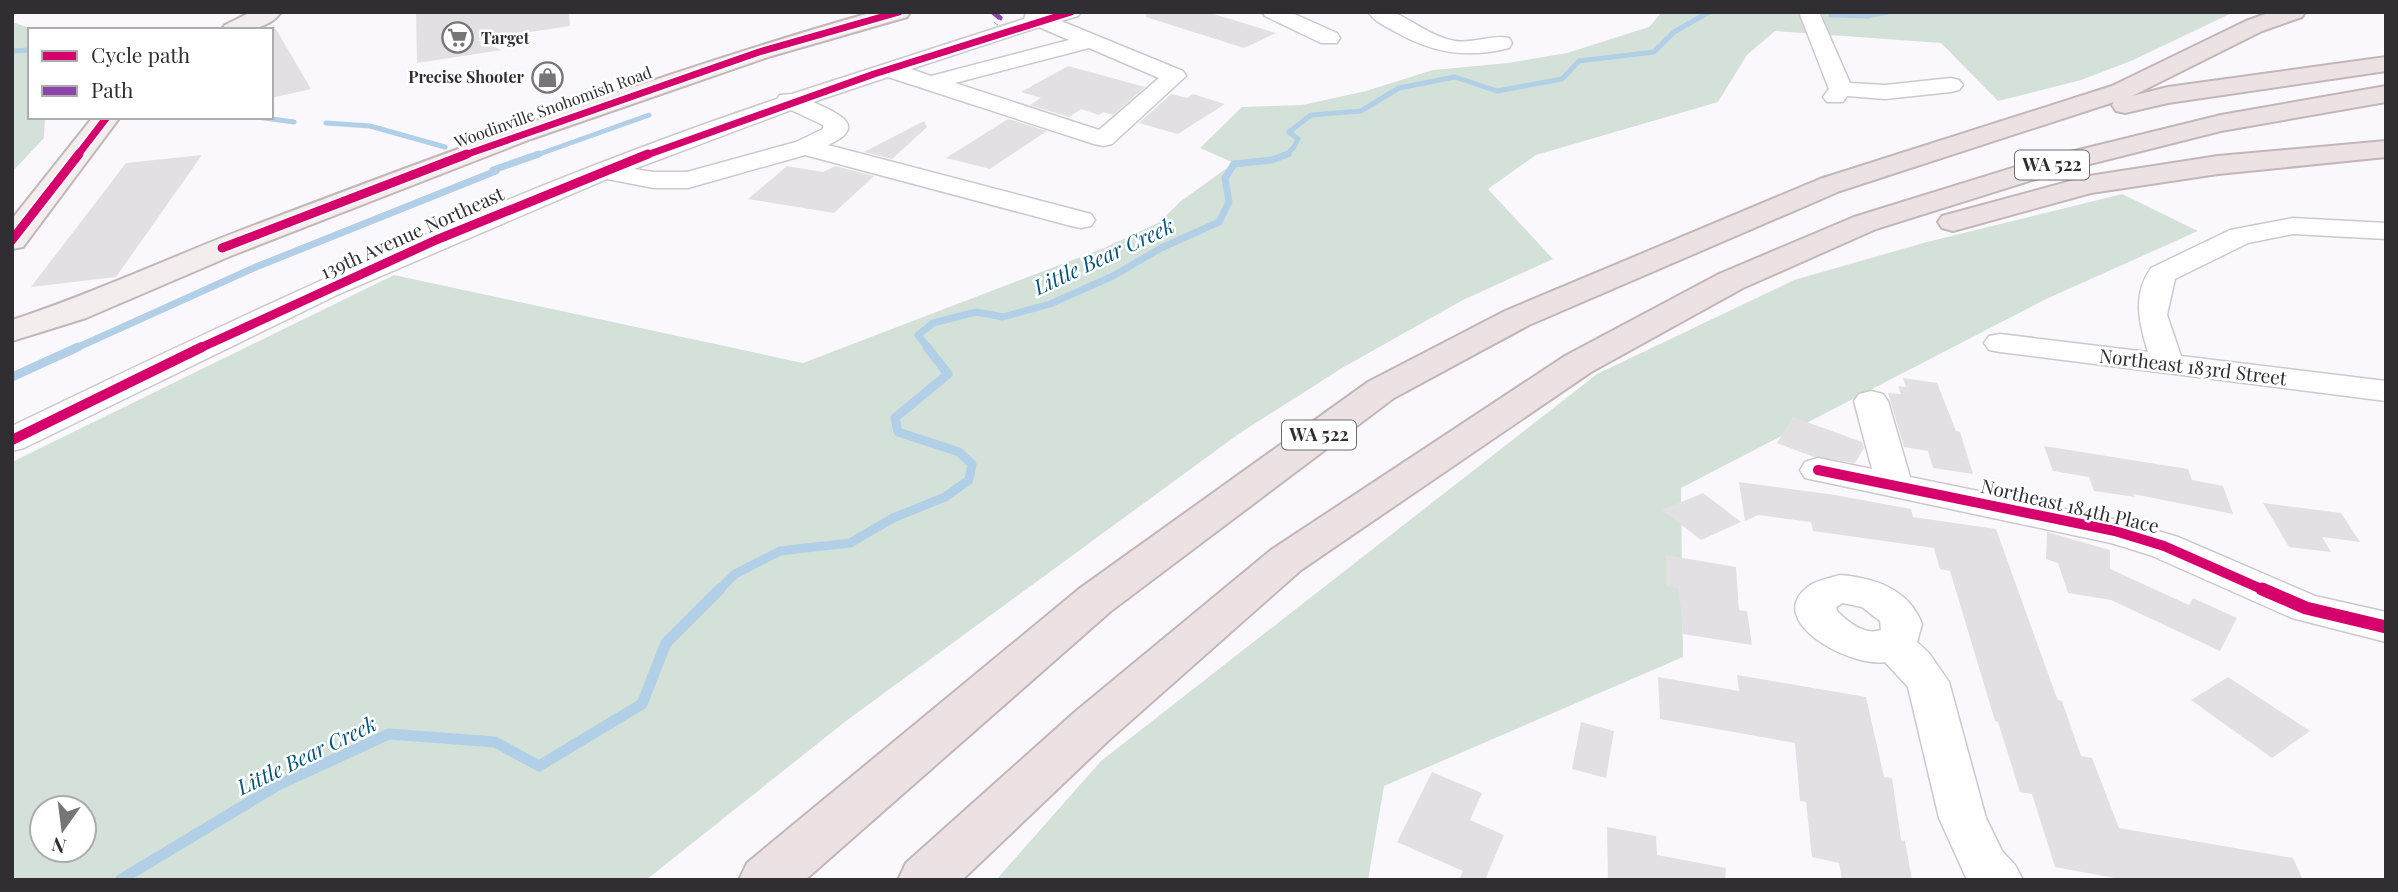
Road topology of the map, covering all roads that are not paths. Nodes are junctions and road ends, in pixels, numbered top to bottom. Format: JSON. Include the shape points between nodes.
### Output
{"nodes":[{"id":1,"x":270,"y":12,"type":"edge"},
{"id":2,"x":900,"y":12,"type":"edge"},
{"id":3,"x":1071,"y":12,"type":"edge"},
{"id":4,"x":1272,"y":12,"type":"edge"},
{"id":5,"x":1378,"y":12,"type":"edge"},
{"id":6,"x":1809,"y":12,"type":"edge"},
{"id":7,"x":2294,"y":12,"type":"edge"},
{"id":8,"x":1031,"y":16,"type":"edge"},
{"id":9,"x":237,"y":28,"type":"edge"},
{"id":10,"x":1329,"y":38,"type":"dead end"},
{"id":11,"x":1090,"y":41,"type":"junction"},
{"id":12,"x":1501,"y":43,"type":"dead end"},
{"id":13,"x":1054,"y":51,"type":"junction"},
{"id":14,"x":2386,"y":64,"type":"edge"},
{"id":15,"x":887,"y":69,"type":"junction"},
{"id":16,"x":929,"y":83,"type":"junction"},
{"id":17,"x":1951,"y":85,"type":"dead end"},
{"id":18,"x":964,"y":94,"type":"junction"},
{"id":19,"x":2386,"y":94,"type":"edge"},
{"id":20,"x":788,"y":100,"type":"junction"},
{"id":21,"x":105,"y":119,"type":"edge"},
{"id":22,"x":1963,"y":144,"type":"junction"},
{"id":23,"x":805,"y":147,"type":"junction"},
{"id":24,"x":2386,"y":149,"type":"edge"},
{"id":25,"x":603,"y":171,"type":"junction"},
{"id":26,"x":1081,"y":220,"type":"dead end"},
{"id":27,"x":2386,"y":231,"type":"edge"},
{"id":28,"x":12,"y":240,"type":"edge"},
{"id":29,"x":1731,"y":281,"type":"junction"},
{"id":30,"x":12,"y":331,"type":"edge"},
{"id":31,"x":2000,"y":343,"type":"dead end"},
{"id":32,"x":2168,"y":364,"type":"junction"},
{"id":33,"x":2386,"y":391,"type":"edge"},
{"id":34,"x":1871,"y":401,"type":"dead end"},
{"id":35,"x":12,"y":440,"type":"edge"},
{"id":36,"x":1818,"y":470,"type":"dead end"},
{"id":37,"x":1895,"y":486,"type":"junction"},
{"id":38,"x":2386,"y":627,"type":"edge"},
{"id":39,"x":1892,"y":645,"type":"dead end"},
{"id":40,"x":766,"y":880,"type":"edge"},
{"id":41,"x":925,"y":880,"type":"edge"},
{"id":42,"x":1998,"y":880,"type":"edge"}],
"edges":[{"from":1,"to":9,"type":"main road"},
{"from":2,"to":30,"type":"main road","name":"Woodinville Snohomish Road","via":[[760,51],[521,133],[222,248],[74,311]]},
{"from":3,"to":8,"type":"street","name":"139th Avenue Northeast"},
{"from":4,"to":10,"type":"street"},
{"from":5,"to":12,"type":"street","via":[[1447,47],[1486,48]]},
{"from":6,"to":17,"type":"street","via":[[1838,93]]},
{"from":7,"to":22,"type":"highway","via":[[2254,26],[2121,91]]},
{"from":8,"to":11,"type":"street"},
{"from":8,"to":15,"type":"street","name":"139th Avenue Northeast"},
{"from":11,"to":13,"type":"street"},
{"from":11,"to":18,"type":"street","via":[[1175,76],[1103,139]]},
{"from":13,"to":16,"type":"street"},
{"from":13,"to":18,"type":"street","via":[[1051,60],[1039,67]]},
{"from":14,"to":22,"type":"highway","number":"WA 522","via":[[2168,95]]},
{"from":15,"to":16,"type":"street"},
{"from":15,"to":20,"type":"street","name":"139th Avenue Northeast"},
{"from":16,"to":18,"type":"street"},
{"from":19,"to":29,"type":"highway","number":"WA 522","via":[[2221,123],[2048,166],[1865,223]]},
{"from":20,"to":23,"type":"street","via":[[835,121],[835,133]]},
{"from":20,"to":25,"type":"street","name":"139th Avenue Northeast"},
{"from":21,"to":28,"type":"main road"},
{"from":22,"to":40,"type":"highway","number":"WA 522","via":[[1829,185],[1517,318],[1381,390],[1095,600]]},
{"from":23,"to":25,"type":"street","via":[[688,180],[654,180]]},
{"from":23,"to":26,"type":"street"},
{"from":24,"to":29,"type":"highway","via":[[2218,165],[2089,185]]},
{"from":25,"to":35,"type":"street","name":"139th Avenue Northeast","via":[[396,258]]},
{"from":27,"to":32,"type":"street","via":[[2293,226],[2253,233],[2161,274],[2152,315]]},
{"from":29,"to":41,"type":"highway","number":"WA 522","via":[[1578,364],[1286,560],[1093,725]]},
{"from":31,"to":32,"type":"street","name":"Northeast 183rd Street"},
{"from":32,"to":33,"type":"street","name":"Northeast 183rd Street"},
{"from":34,"to":37,"type":"street"},
{"from":36,"to":37,"type":"street","name":"Northeast 184th Place"},
{"from":37,"to":38,"type":"street","name":"Northeast 184th Place","via":[[2115,531],[2164,546],[2306,608]]},
{"from":39,"to":42,"type":"street","via":[[1928,682],[1971,844],[1988,873]]}]}
